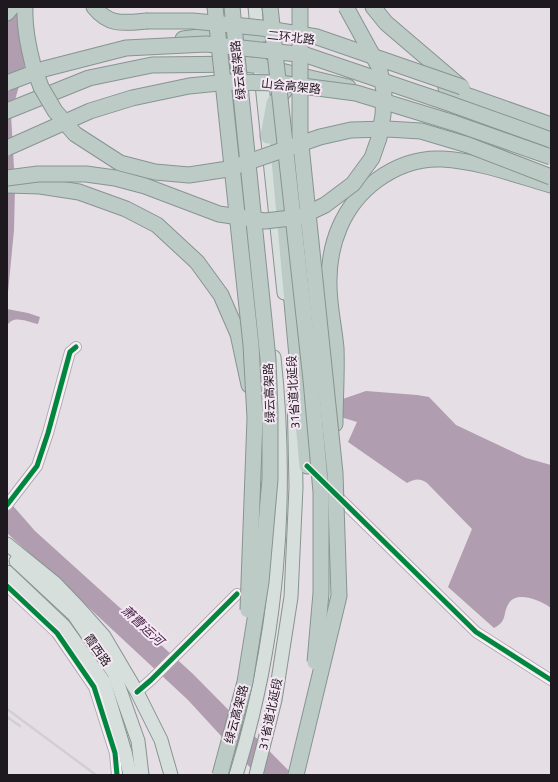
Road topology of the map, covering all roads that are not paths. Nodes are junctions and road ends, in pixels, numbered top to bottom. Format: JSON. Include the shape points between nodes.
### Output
{"nodes":[{"id":1,"x":12,"y":7,"type":"edge"},
{"id":2,"x":25,"y":7,"type":"edge"},
{"id":3,"x":94,"y":7,"type":"edge"},
{"id":4,"x":215,"y":7,"type":"edge"},
{"id":5,"x":232,"y":7,"type":"edge"},
{"id":6,"x":239,"y":7,"type":"edge"},
{"id":7,"x":255,"y":7,"type":"edge"},
{"id":8,"x":270,"y":7,"type":"edge"},
{"id":9,"x":300,"y":7,"type":"edge"},
{"id":10,"x":346,"y":7,"type":"edge"},
{"id":11,"x":373,"y":7,"type":"edge"},
{"id":12,"x":7,"y":13,"type":"edge"},
{"id":13,"x":242,"y":34,"type":"junction"},
{"id":14,"x":258,"y":34,"type":"junction"},
{"id":15,"x":252,"y":65,"type":"junction"},
{"id":16,"x":309,"y":77,"type":"junction"},
{"id":17,"x":7,"y":83,"type":"edge"},
{"id":18,"x":462,"y":87,"type":"junction"},
{"id":19,"x":274,"y":103,"type":"junction"},
{"id":20,"x":9,"y":110,"type":"edge"},
{"id":21,"x":551,"y":124,"type":"edge"},
{"id":22,"x":268,"y":136,"type":"junction"},
{"id":23,"x":551,"y":140,"type":"edge"},
{"id":24,"x":7,"y":148,"type":"edge"},
{"id":25,"x":551,"y":157,"type":"edge"},
{"id":26,"x":551,"y":162,"type":"edge"},
{"id":27,"x":551,"y":177,"type":"edge"},
{"id":28,"x":7,"y":178,"type":"edge"},
{"id":29,"x":7,"y":185,"type":"edge"},
{"id":30,"x":551,"y":185,"type":"edge"},
{"id":31,"x":76,"y":347,"type":"dead end"},
{"id":32,"x":256,"y":418,"type":"junction"},
{"id":33,"x":307,"y":466,"type":"joint"},
{"id":34,"x":335,"y":473,"type":"junction"},
{"id":35,"x":10,"y":501,"type":"edge"},
{"id":36,"x":280,"y":516,"type":"junction"},
{"id":37,"x":7,"y":544,"type":"edge"},
{"id":38,"x":7,"y":553,"type":"edge"},
{"id":39,"x":7,"y":572,"type":"edge"},
{"id":40,"x":7,"y":586,"type":"edge"},
{"id":41,"x":237,"y":594,"type":"dead end"},
{"id":42,"x":551,"y":680,"type":"edge"},
{"id":43,"x":245,"y":682,"type":"junction"},
{"id":44,"x":137,"y":692,"type":"junction"},
{"id":45,"x":117,"y":775,"type":"edge"},
{"id":46,"x":130,"y":775,"type":"edge"},
{"id":47,"x":142,"y":775,"type":"edge"},
{"id":48,"x":171,"y":775,"type":"edge"},
{"id":49,"x":214,"y":775,"type":"edge"},
{"id":50,"x":220,"y":775,"type":"edge"},
{"id":51,"x":236,"y":775,"type":"edge"},
{"id":52,"x":256,"y":775,"type":"edge"},
{"id":53,"x":296,"y":775,"type":"edge"}],
"edges":[{"from":1,"to":12,"type":"highway"},
{"from":2,"to":27,"type":"highway","bridge":true,"via":[[28,46],[44,93],[55,111],[75,134],[120,163],[155,172],[189,176],[228,169],[320,137],[351,130],[387,129],[421,131],[468,145]]},
{"from":3,"to":18,"type":"highway","bridge":true,"via":[[99,14],[118,23],[192,22],[262,28],[317,37]]},
{"from":4,"to":32,"type":"highway","bridge":true,"via":[[251,345]]},
{"from":5,"to":43,"type":"highway","name":"绿云高架路","bridge":true,"via":[[268,359],[270,413],[270,479],[262,566]]},
{"from":6,"to":13,"type":"main road"},
{"from":7,"to":14,"type":"main road","name":"31省道北延段"},
{"from":8,"to":53,"type":"highway","bridge":true,"via":[[321,492],[321,593],[312,702]]},
{"from":9,"to":34,"type":"highway","bridge":true,"via":[[300,136]]},
{"from":10,"to":28,"type":"highway","bridge":true,"via":[[379,66],[384,91],[383,115],[372,158],[353,184],[325,205],[300,217],[265,221],[220,214],[145,186],[115,178],[86,174],[38,174]]},
{"from":11,"to":18,"type":"highway","via":[[386,23]]},
{"from":13,"to":14,"type":"highway","name":"二环北路"},
{"from":13,"to":15,"type":"main road"},
{"from":13,"to":17,"type":"highway","name":"二环北路","bridge":true,"via":[[119,46],[43,68]]},
{"from":14,"to":15,"type":"main road","name":"31省道北延段"},
{"from":14,"to":21,"type":"highway","name":"二环北路","via":[[320,40]]},
{"from":15,"to":16,"type":"highway"},
{"from":15,"to":20,"type":"highway","via":[[152,65],[89,78]]},
{"from":15,"to":22,"type":"main road","name":"31省道北延段"},
{"from":15,"to":36,"type":"main road","via":[[276,377]]},
{"from":16,"to":19,"type":"highway","via":[[287,88]]},
{"from":16,"to":26,"type":"highway","via":[[377,94],[447,119]]},
{"from":17,"to":23,"type":"highway","bridge":true,"via":[[44,69],[126,48],[206,44],[306,55]]},
{"from":18,"to":21,"type":"highway"},
{"from":19,"to":22,"type":"highway"},
{"from":19,"to":33,"type":"highway"},
{"from":22,"to":52,"type":"main road","name":"31省道北延段","via":[[294,376],[296,487],[291,597],[275,700]]},
{"from":24,"to":25,"type":"highway","name":"山会高架路","bridge":true,"via":[[90,111],[132,98],[189,86],[230,82],[279,83],[356,93],[454,123]]},
{"from":29,"to":32,"type":"highway","bridge":true,"via":[[40,186],[79,192],[126,208],[157,225],[197,262],[221,295],[238,334]]},
{"from":30,"to":34,"type":"highway","bridge":true,"via":[[461,161],[419,160],[384,175],[369,185],[355,200],[334,241],[329,270],[336,349]]},
{"from":31,"to":35,"type":"street","via":[[70,352],[37,466]]},
{"from":32,"to":43,"type":"highway","bridge":true},
{"from":33,"to":42,"type":"street","via":[[476,632]]},
{"from":34,"to":53,"type":"highway","bridge":true,"via":[[339,596]]},
{"from":36,"to":49,"type":"main road","bridge":true,"via":[[264,578],[245,675]]},
{"from":36,"to":51,"type":"main road","via":[[273,607],[259,688]]},
{"from":37,"to":44,"type":"main road","via":[[55,583],[104,636]]},
{"from":38,"to":47,"type":"main road","name":"霞西路","via":[[74,615],[114,673],[138,742]]},
{"from":39,"to":46,"type":"main road","name":"霞西路","via":[[64,626],[104,682]]},
{"from":40,"to":45,"type":"street","via":[[57,633],[94,687],[115,753]]},
{"from":41,"to":44,"type":"street"},
{"from":43,"to":50,"type":"highway","name":"绿云高架路","bridge":true},
{"from":44,"to":48,"type":"main road","via":[[160,740]]}]}
